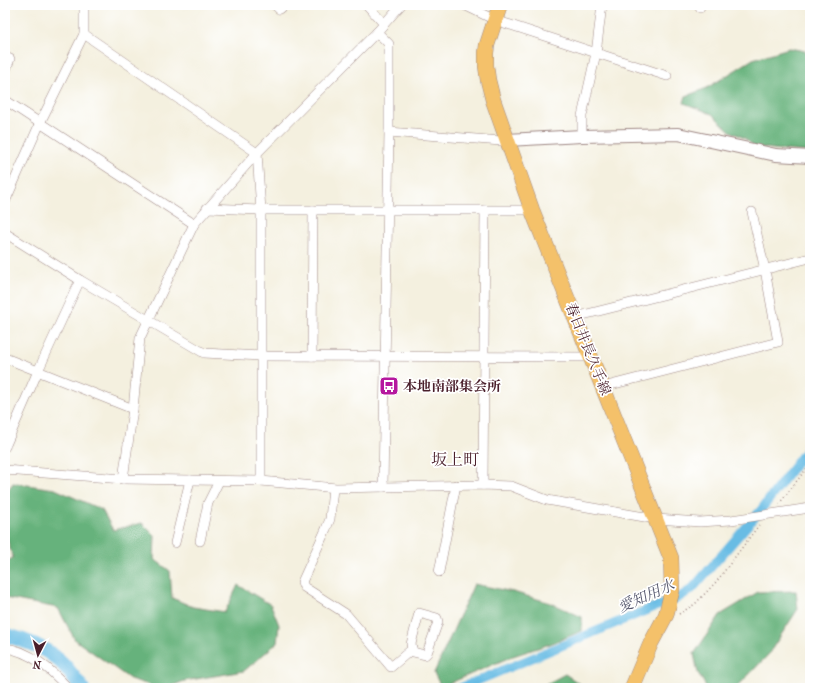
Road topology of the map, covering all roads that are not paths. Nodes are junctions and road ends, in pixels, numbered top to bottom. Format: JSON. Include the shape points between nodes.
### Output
{"nodes":[{"id":1,"x":84,"y":5,"type":"edge"},
{"id":2,"x":275,"y":5,"type":"edge"},
{"id":3,"x":284,"y":5,"type":"edge"},
{"id":4,"x":367,"y":5,"type":"edge"},
{"id":5,"x":401,"y":5,"type":"edge"},
{"id":6,"x":464,"y":5,"type":"edge"},
{"id":7,"x":500,"y":5,"type":"edge"},
{"id":8,"x":602,"y":5,"type":"edge"},
{"id":9,"x":495,"y":20,"type":"junction"},
{"id":10,"x":384,"y":24,"type":"junction"},
{"id":11,"x":377,"y":32,"type":"junction"},
{"id":12,"x":84,"y":34,"type":"junction"},
{"id":13,"x":596,"y":53,"type":"junction"},
{"id":14,"x":5,"y":57,"type":"edge"},
{"id":15,"x":5,"y":72,"type":"edge"},
{"id":16,"x":667,"y":76,"type":"dead end"},
{"id":17,"x":5,"y":100,"type":"edge"},
{"id":18,"x":40,"y":123,"type":"junction"},
{"id":19,"x":389,"y":132,"type":"junction"},
{"id":20,"x":582,"y":136,"type":"junction"},
{"id":21,"x":507,"y":140,"type":"junction"},
{"id":22,"x":257,"y":153,"type":"junction"},
{"id":23,"x":810,"y":157,"type":"edge"},
{"id":24,"x":5,"y":202,"type":"edge"},
{"id":25,"x":207,"y":208,"type":"junction"},
{"id":26,"x":388,"y":209,"type":"junction"},
{"id":27,"x":261,"y":210,"type":"junction"},
{"id":28,"x":314,"y":210,"type":"junction"},
{"id":29,"x":485,"y":210,"type":"junction"},
{"id":30,"x":532,"y":210,"type":"junction"},
{"id":31,"x":752,"y":212,"type":"dead end"},
{"id":32,"x":194,"y":224,"type":"junction"},
{"id":33,"x":5,"y":233,"type":"edge"},
{"id":34,"x":810,"y":258,"type":"edge"},
{"id":35,"x":765,"y":270,"type":"junction"},
{"id":36,"x":80,"y":280,"type":"junction"},
{"id":37,"x":575,"y":317,"type":"junction"},
{"id":38,"x":148,"y":321,"type":"junction"},
{"id":39,"x":262,"y":356,"type":"junction"},
{"id":40,"x":312,"y":356,"type":"junction"},
{"id":41,"x":385,"y":356,"type":"junction"},
{"id":42,"x":485,"y":357,"type":"junction"},
{"id":43,"x":5,"y":358,"type":"edge"},
{"id":44,"x":591,"y":358,"type":"junction"},
{"id":45,"x":38,"y":371,"type":"junction"},
{"id":46,"x":603,"y":387,"type":"junction"},
{"id":47,"x":133,"y":409,"type":"junction"},
{"id":48,"x":5,"y":447,"type":"edge"},
{"id":49,"x":5,"y":470,"type":"edge"},
{"id":50,"x":123,"y":479,"type":"junction"},
{"id":51,"x":190,"y":480,"type":"junction"},
{"id":52,"x":219,"y":481,"type":"junction"},
{"id":53,"x":261,"y":481,"type":"junction"},
{"id":54,"x":456,"y":485,"type":"junction"},
{"id":55,"x":483,"y":485,"type":"junction"},
{"id":56,"x":383,"y":487,"type":"junction"},
{"id":57,"x":333,"y":488,"type":"junction"},
{"id":58,"x":810,"y":508,"type":"edge"},
{"id":59,"x":656,"y":519,"type":"junction"},
{"id":60,"x":200,"y":541,"type":"dead end"},
{"id":61,"x":175,"y":543,"type":"dead end"},
{"id":62,"x":439,"y":572,"type":"dead end"},
{"id":63,"x":5,"y":648,"type":"edge"},
{"id":64,"x":412,"y":649,"type":"dead end"},
{"id":65,"x":68,"y":688,"type":"edge"},
{"id":66,"x":632,"y":688,"type":"edge"}],
"edges":[{"from":1,"to":12,"type":"street"},
{"from":2,"to":3,"type":"street","via":[[279,9]]},
{"from":4,"to":10,"type":"street"},
{"from":5,"to":10,"type":"street"},
{"from":6,"to":9,"type":"street"},
{"from":7,"to":9,"type":"main road","name":"春日井長久手線"},
{"from":8,"to":13,"type":"street"},
{"from":9,"to":13,"type":"street"},
{"from":9,"to":21,"type":"main road","name":"春日井長久手線","via":[[487,45],[486,66],[493,100]]},
{"from":10,"to":11,"type":"street"},
{"from":11,"to":19,"type":"street","via":[[389,44]]},
{"from":11,"to":22,"type":"street"},
{"from":12,"to":18,"type":"street"},
{"from":12,"to":22,"type":"street"},
{"from":13,"to":16,"type":"street"},
{"from":13,"to":20,"type":"street","via":[[582,116]]},
{"from":14,"to":15,"type":"street","via":[[10,59]]},
{"from":17,"to":18,"type":"street"},
{"from":18,"to":24,"type":"street"},
{"from":18,"to":32,"type":"street"},
{"from":19,"to":21,"type":"street"},
{"from":19,"to":26,"type":"street"},
{"from":20,"to":21,"type":"street"},
{"from":20,"to":23,"type":"street","via":[[678,134],[776,155]]},
{"from":21,"to":30,"type":"main road","name":"春日井長久手線"},
{"from":22,"to":25,"type":"street"},
{"from":22,"to":27,"type":"street"},
{"from":25,"to":27,"type":"street"},
{"from":25,"to":32,"type":"street"},
{"from":26,"to":28,"type":"street"},
{"from":26,"to":29,"type":"street"},
{"from":26,"to":41,"type":"street"},
{"from":27,"to":28,"type":"street"},
{"from":27,"to":39,"type":"street"},
{"from":28,"to":40,"type":"street"},
{"from":29,"to":30,"type":"street"},
{"from":29,"to":42,"type":"street"},
{"from":30,"to":37,"type":"main road","name":"春日井長久手線"},
{"from":31,"to":35,"type":"street"},
{"from":32,"to":38,"type":"street"},
{"from":33,"to":36,"type":"street"},
{"from":34,"to":35,"type":"street"},
{"from":35,"to":37,"type":"street"},
{"from":35,"to":46,"type":"street","via":[[778,342]]},
{"from":36,"to":38,"type":"street"},
{"from":36,"to":45,"type":"street"},
{"from":37,"to":44,"type":"main road","name":"春日井長久手線"},
{"from":38,"to":39,"type":"street","via":[[204,353]]},
{"from":38,"to":47,"type":"street","via":[[140,338]]},
{"from":39,"to":40,"type":"street"},
{"from":39,"to":53,"type":"street"},
{"from":40,"to":41,"type":"street"},
{"from":41,"to":42,"type":"street"},
{"from":41,"to":56,"type":"street"},
{"from":42,"to":44,"type":"street"},
{"from":42,"to":55,"type":"street"},
{"from":43,"to":45,"type":"street"},
{"from":44,"to":46,"type":"main road","name":"春日井長久手線"},
{"from":45,"to":47,"type":"street"},
{"from":45,"to":48,"type":"street"},
{"from":46,"to":59,"type":"main road","name":"春日井長久手線"},
{"from":47,"to":50,"type":"street"},
{"from":49,"to":50,"type":"street"},
{"from":50,"to":51,"type":"street"},
{"from":51,"to":52,"type":"street"},
{"from":51,"to":61,"type":"street"},
{"from":52,"to":53,"type":"street"},
{"from":52,"to":60,"type":"street","via":[[208,502]]},
{"from":53,"to":57,"type":"street"},
{"from":54,"to":55,"type":"street"},
{"from":54,"to":56,"type":"street"},
{"from":54,"to":62,"type":"street"},
{"from":55,"to":59,"type":"street","via":[[511,486],[547,500]]},
{"from":56,"to":57,"type":"street"},
{"from":57,"to":64,"type":"street","via":[[330,519],[302,582],[304,587],[346,614],[391,667]]},
{"from":58,"to":59,"type":"street","via":[[730,520],[700,522]]},
{"from":59,"to":66,"type":"main road","name":"春日井長久手線","via":[[671,558],[672,591],[664,619]]},
{"from":63,"to":65,"type":"street","via":[[32,657],[52,671]]}]}
